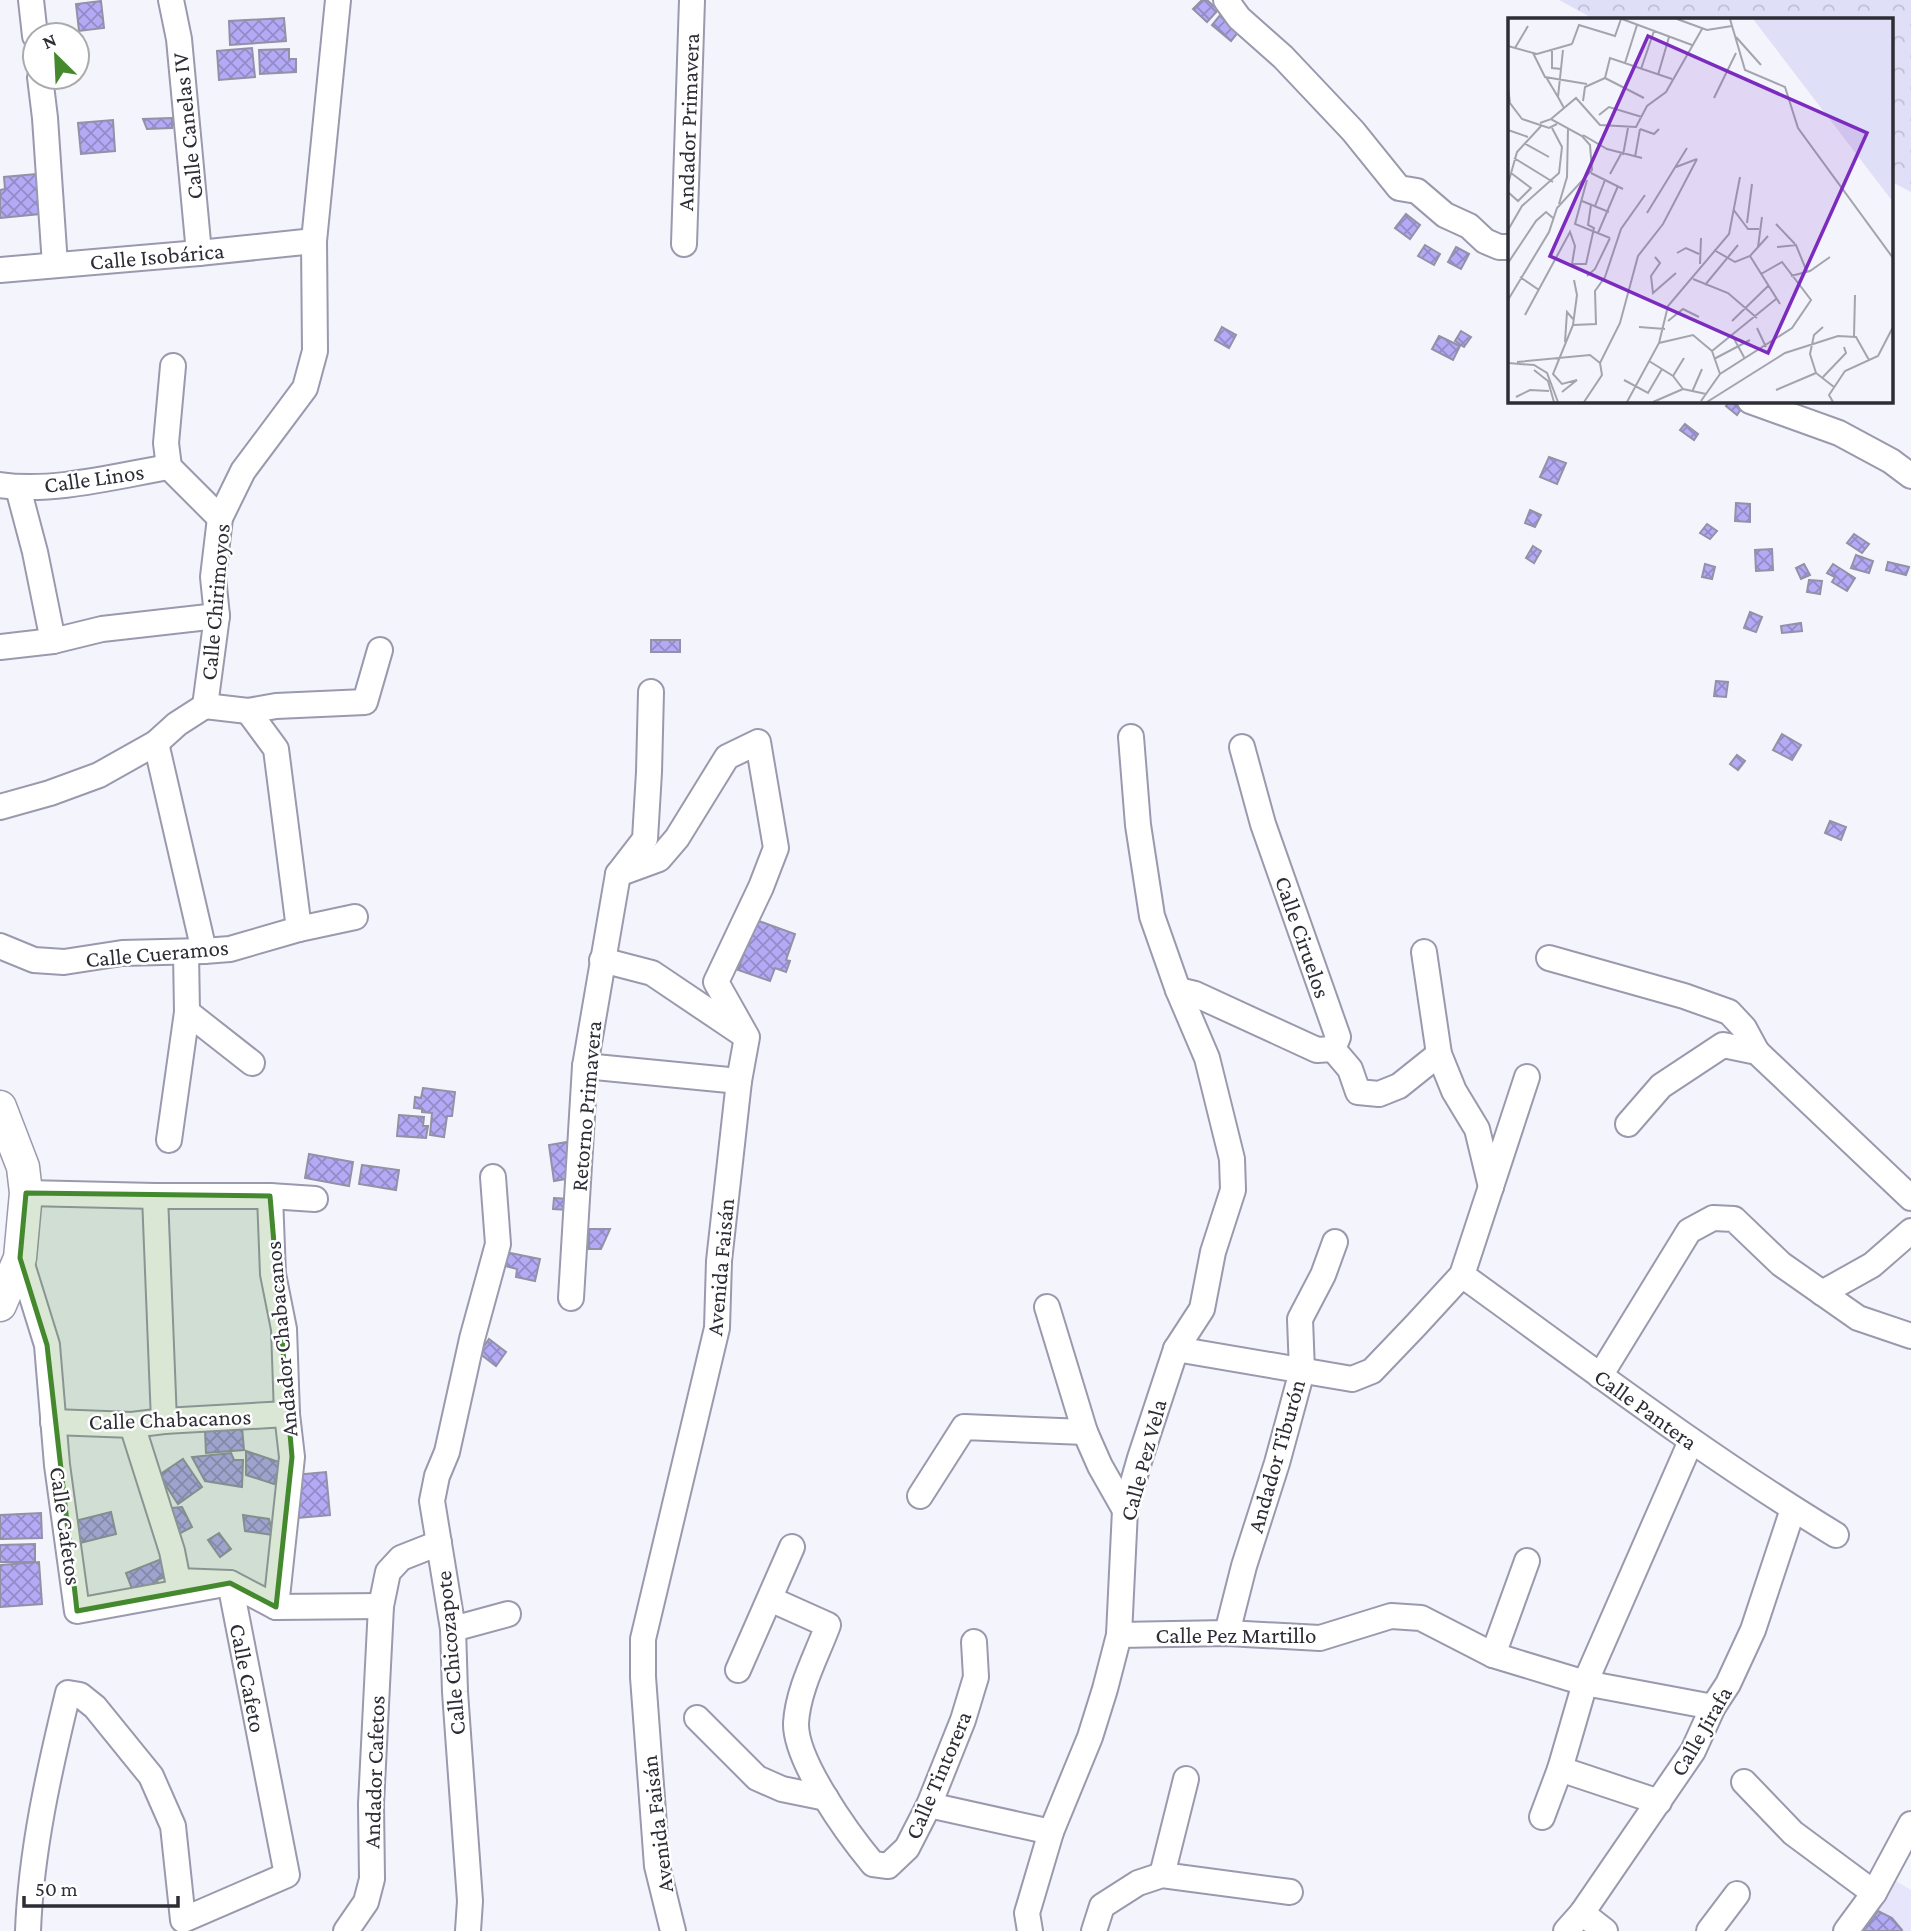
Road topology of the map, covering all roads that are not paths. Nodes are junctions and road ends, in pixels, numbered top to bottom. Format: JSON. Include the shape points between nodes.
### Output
{"nodes":[{"id":1,"x":31,"y":0,"type":"edge"},
{"id":2,"x":171,"y":0,"type":"edge"},
{"id":3,"x":338,"y":0,"type":"edge"},
{"id":4,"x":692,"y":0,"type":"edge"},
{"id":5,"x":1226,"y":0,"type":"edge"},
{"id":6,"x":33,"y":21,"type":"edge"},
{"id":7,"x":42,"y":91,"type":"edge"},
{"id":8,"x":314,"y":241,"type":"junction"},
{"id":9,"x":684,"y":244,"type":"dead end"},
{"id":10,"x":1508,"y":247,"type":"edge"},
{"id":11,"x":199,"y":253,"type":"junction"},
{"id":12,"x":54,"y":265,"type":"junction"},
{"id":13,"x":0,"y":270,"type":"edge"},
{"id":14,"x":173,"y":366,"type":"dead end"},
{"id":15,"x":1753,"y":402,"type":"edge"},
{"id":16,"x":169,"y":467,"type":"junction"},
{"id":17,"x":1911,"y":476,"type":"edge"},
{"id":18,"x":9,"y":486,"type":"edge"},
{"id":19,"x":220,"y":517,"type":"junction"},
{"id":20,"x":217,"y":616,"type":"junction"},
{"id":21,"x":54,"y":641,"type":"junction"},
{"id":22,"x":0,"y":647,"type":"edge"},
{"id":23,"x":380,"y":650,"type":"dead end"},
{"id":24,"x":651,"y":692,"type":"dead end"},
{"id":25,"x":205,"y":706,"type":"junction"},
{"id":26,"x":248,"y":711,"type":"junction"},
{"id":27,"x":1131,"y":737,"type":"dead end"},
{"id":28,"x":156,"y":743,"type":"junction"},
{"id":29,"x":1242,"y":747,"type":"dead end"},
{"id":30,"x":0,"y":807,"type":"edge"},
{"id":31,"x":618,"y":874,"type":"junction"},
{"id":32,"x":355,"y":917,"type":"dead end"},
{"id":33,"x":299,"y":929,"type":"junction"},
{"id":34,"x":0,"y":946,"type":"edge"},
{"id":35,"x":195,"y":951,"type":"junction"},
{"id":36,"x":1424,"y":952,"type":"dead end"},
{"id":37,"x":1549,"y":958,"type":"dead end"},
{"id":38,"x":602,"y":960,"type":"junction"},
{"id":39,"x":1178,"y":990,"type":"junction"},
{"id":40,"x":187,"y":1012,"type":"junction"},
{"id":41,"x":747,"y":1037,"type":"junction"},
{"id":42,"x":1333,"y":1049,"type":"junction"},
{"id":43,"x":1757,"y":1052,"type":"junction"},
{"id":44,"x":1439,"y":1054,"type":"junction"},
{"id":45,"x":252,"y":1063,"type":"dead end"},
{"id":46,"x":585,"y":1066,"type":"junction"},
{"id":47,"x":1527,"y":1077,"type":"dead end"},
{"id":48,"x":739,"y":1082,"type":"junction"},
{"id":49,"x":0,"y":1107,"type":"edge"},
{"id":50,"x":1628,"y":1124,"type":"dead end"},
{"id":51,"x":169,"y":1140,"type":"dead end"},
{"id":52,"x":493,"y":1177,"type":"dead end"},
{"id":53,"x":1491,"y":1187,"type":"junction"},
{"id":54,"x":26,"y":1193,"type":"junction"},
{"id":55,"x":155,"y":1196,"type":"junction"},
{"id":56,"x":270,"y":1196,"type":"junction"},
{"id":57,"x":1911,"y":1198,"type":"edge"},
{"id":58,"x":315,"y":1199,"type":"dead end"},
{"id":59,"x":1911,"y":1231,"type":"edge"},
{"id":60,"x":1335,"y":1242,"type":"dead end"},
{"id":61,"x":20,"y":1258,"type":"junction"},
{"id":62,"x":1462,"y":1275,"type":"junction"},
{"id":63,"x":1822,"y":1293,"type":"junction"},
{"id":64,"x":571,"y":1298,"type":"dead end"},
{"id":65,"x":0,"y":1305,"type":"edge"},
{"id":66,"x":1047,"y":1307,"type":"dead end"},
{"id":67,"x":1911,"y":1336,"type":"edge"},
{"id":68,"x":1175,"y":1349,"type":"junction"},
{"id":69,"x":1302,"y":1371,"type":"junction"},
{"id":70,"x":1600,"y":1376,"type":"junction"},
{"id":71,"x":287,"y":1414,"type":"junction"},
{"id":72,"x":163,"y":1421,"type":"junction"},
{"id":73,"x":53,"y":1422,"type":"junction"},
{"id":74,"x":132,"y":1425,"type":"junction"},
{"id":75,"x":1085,"y":1432,"type":"junction"},
{"id":76,"x":1691,"y":1441,"type":"junction"},
{"id":77,"x":920,"y":1496,"type":"dead end"},
{"id":78,"x":1793,"y":1509,"type":"junction"},
{"id":79,"x":1125,"y":1510,"type":"junction"},
{"id":80,"x":1836,"y":1535,"type":"dead end"},
{"id":81,"x":439,"y":1543,"type":"junction"},
{"id":82,"x":792,"y":1547,"type":"dead end"},
{"id":83,"x":1527,"y":1561,"type":"dead end"},
{"id":84,"x":230,"y":1583,"type":"junction"},
{"id":85,"x":770,"y":1599,"type":"junction"},
{"id":86,"x":381,"y":1606,"type":"junction"},
{"id":87,"x":276,"y":1607,"type":"junction"},
{"id":88,"x":508,"y":1614,"type":"dead end"},
{"id":89,"x":453,"y":1629,"type":"junction"},
{"id":90,"x":1227,"y":1633,"type":"junction"},
{"id":91,"x":1119,"y":1635,"type":"junction"},
{"id":92,"x":974,"y":1642,"type":"dead end"},
{"id":93,"x":1493,"y":1655,"type":"junction"},
{"id":94,"x":738,"y":1670,"type":"dead end"},
{"id":95,"x":1585,"y":1683,"type":"junction"},
{"id":96,"x":1713,"y":1707,"type":"junction"},
{"id":97,"x":697,"y":1718,"type":"dead end"},
{"id":98,"x":1560,"y":1769,"type":"junction"},
{"id":99,"x":1186,"y":1779,"type":"dead end"},
{"id":100,"x":1744,"y":1782,"type":"dead end"},
{"id":101,"x":825,"y":1798,"type":"junction"},
{"id":102,"x":1659,"y":1802,"type":"junction"},
{"id":103,"x":929,"y":1805,"type":"junction"},
{"id":104,"x":1542,"y":1817,"type":"dead end"},
{"id":105,"x":1911,"y":1824,"type":"edge"},
{"id":106,"x":1051,"y":1832,"type":"junction"},
{"id":107,"x":1162,"y":1875,"type":"junction"},
{"id":108,"x":1290,"y":1892,"type":"dead end"},
{"id":109,"x":1874,"y":1893,"type":"junction"},
{"id":110,"x":1737,"y":1895,"type":"dead end"},
{"id":111,"x":1574,"y":1922,"type":"edge"},
{"id":112,"x":28,"y":1931,"type":"edge"},
{"id":113,"x":346,"y":1931,"type":"edge"},
{"id":114,"x":468,"y":1931,"type":"edge"},
{"id":115,"x":673,"y":1931,"type":"edge"},
{"id":116,"x":1030,"y":1931,"type":"edge"},
{"id":117,"x":1094,"y":1931,"type":"edge"},
{"id":118,"x":1605,"y":1931,"type":"edge"},
{"id":119,"x":1709,"y":1931,"type":"edge"},
{"id":120,"x":1846,"y":1931,"type":"edge"}],
"edges":[{"from":1,"to":6,"type":"street"},
{"from":2,"to":11,"type":"street","name":"Calle Canelas IV","via":[[179,39]]},
{"from":3,"to":8,"type":"street","name":"Calle Chirimoyos"},
{"from":4,"to":9,"type":"street","name":"Andador Primavera"},
{"from":5,"to":10,"type":"street","via":[[1353,131],[1398,188],[1417,191],[1485,242]]},
{"from":7,"to":12,"type":"street"},
{"from":8,"to":11,"type":"street","name":"Calle Isobárica"},
{"from":8,"to":19,"type":"street","name":"Calle Chirimoyos","via":[[315,351],[305,388],[243,471]]},
{"from":11,"to":12,"type":"street","name":"Calle Isobárica"},
{"from":12,"to":13,"type":"street","name":"Calle Isobárica"},
{"from":14,"to":16,"type":"street","name":"Calle Linos","via":[[166,443]]},
{"from":15,"to":17,"type":"street","via":[[1839,433]]},
{"from":16,"to":18,"type":"street","name":"Calle Linos","via":[[70,484]]},
{"from":16,"to":19,"type":"street"},
{"from":18,"to":21,"type":"street","via":[[35,552]]},
{"from":19,"to":20,"type":"street","name":"Calle Chirimoyos","via":[[213,577]]},
{"from":20,"to":21,"type":"street","via":[[102,629]]},
{"from":20,"to":25,"type":"street","name":"Calle Chirimoyos"},
{"from":21,"to":22,"type":"street"},
{"from":23,"to":26,"type":"street","via":[[365,702]]},
{"from":24,"to":31,"type":"street","via":[[645,839]]},
{"from":25,"to":26,"type":"street"},
{"from":25,"to":28,"type":"street","name":"Calle Chirimoyos"},
{"from":26,"to":33,"type":"street","via":[[276,749]]},
{"from":27,"to":39,"type":"street","name":"Calle Pez Vela","via":[[1152,916]]},
{"from":28,"to":30,"type":"street","name":"Calle Chirimoyos","via":[[99,775]]},
{"from":28,"to":35,"type":"street"},
{"from":29,"to":42,"type":"street","name":"Calle Ciruelos","via":[[1263,824],[1338,1037]]},
{"from":31,"to":38,"type":"street","name":"Retorno Primavera"},
{"from":31,"to":41,"type":"street","via":[[659,859],[727,757],[758,742],[776,849],[716,982]]},
{"from":32,"to":33,"type":"street","name":"Calle Cueramos"},
{"from":33,"to":35,"type":"street","name":"Calle Cueramos","via":[[230,949]]},
{"from":34,"to":35,"type":"street","name":"Calle Cueramos","via":[[34,960],[64,962],[122,953]]},
{"from":35,"to":40,"type":"street"},
{"from":36,"to":44,"type":"street"},
{"from":37,"to":43,"type":"street","via":[[1729,1012]]},
{"from":38,"to":41,"type":"street","via":[[652,973]]},
{"from":38,"to":46,"type":"street","name":"Retorno Primavera"},
{"from":39,"to":42,"type":"street","via":[[1317,1050]]},
{"from":39,"to":68,"type":"street","name":"Calle Pez Vela","via":[[1207,1058],[1232,1159],[1233,1190],[1213,1252],[1202,1309]]},
{"from":40,"to":45,"type":"street"},
{"from":40,"to":51,"type":"street"},
{"from":41,"to":48,"type":"street","name":"Avenida Faisán"},
{"from":42,"to":44,"type":"street","via":[[1350,1069],[1358,1092],[1379,1094],[1399,1086]]},
{"from":43,"to":50,"type":"street","via":[[1723,1045],[1661,1086]]},
{"from":43,"to":57,"type":"street"},
{"from":44,"to":53,"type":"street","via":[[1477,1129]]},
{"from":46,"to":48,"type":"street"},
{"from":46,"to":64,"type":"street","name":"Retorno Primavera"},
{"from":47,"to":53,"type":"street"},
{"from":48,"to":115,"type":"street","name":"Avenida Faisán","via":[[719,1261],[718,1328],[643,1639],[657,1866]]},
{"from":49,"to":54,"type":"main road","via":[[23,1167]]},
{"from":52,"to":81,"type":"street","name":"Calle Chicozapote","via":[[498,1244],[432,1500]]},
{"from":53,"to":62,"type":"street"},
{"from":54,"to":55,"type":"street"},
{"from":54,"to":61,"type":"main road"},
{"from":55,"to":56,"type":"street"},
{"from":55,"to":72,"type":"street"},
{"from":56,"to":58,"type":"street"},
{"from":56,"to":71,"type":"street","name":"Andador Chabacanos","via":[[273,1274],[284,1329]]},
{"from":59,"to":63,"type":"street","via":[[1871,1265]]},
{"from":60,"to":69,"type":"street","name":"Andador Tiburón","via":[[1300,1319]]},
{"from":61,"to":65,"type":"main road"},
{"from":61,"to":73,"type":"street","name":"Calle Cafetos","via":[[47,1345]]},
{"from":62,"to":69,"type":"street","via":[[1372,1371],[1352,1379]]},
{"from":62,"to":70,"type":"street","name":"Calle Pantera"},
{"from":63,"to":67,"type":"street","via":[[1858,1318]]},
{"from":63,"to":70,"type":"street","via":[[1782,1264],[1734,1219],[1713,1218],[1689,1231]]},
{"from":66,"to":75,"type":"street"},
{"from":68,"to":69,"type":"street"},
{"from":68,"to":79,"type":"street","name":"Calle Pez Vela"},
{"from":69,"to":90,"type":"street","name":"Andador Tiburón"},
{"from":70,"to":76,"type":"street","name":"Calle Pantera"},
{"from":71,"to":72,"type":"street","name":"Calle Chabacanos"},
{"from":71,"to":87,"type":"street","name":"Andador Chabacanos","via":[[292,1457]]},
{"from":72,"to":74,"type":"street","name":"Calle Chabacanos"},
{"from":73,"to":74,"type":"street","name":"Calle Chabacanos"},
{"from":73,"to":84,"type":"street","name":"Calle Cafetos","via":[[77,1611]]},
{"from":74,"to":84,"type":"street","via":[[178,1581]]},
{"from":75,"to":77,"type":"street","via":[[964,1427]]},
{"from":75,"to":79,"type":"street"},
{"from":76,"to":78,"type":"street","name":"Calle Pantera"},
{"from":76,"to":95,"type":"street"},
{"from":78,"to":80,"type":"street","name":"Calle Pantera"},
{"from":78,"to":96,"type":"street","name":"Calle Jirafa","via":[[1752,1630]]},
{"from":79,"to":91,"type":"street","name":"Calle Pez Vela"},
{"from":81,"to":86,"type":"street","name":"Andador Cafetos","via":[[401,1558],[388,1572]]},
{"from":81,"to":89,"type":"street","name":"Calle Chicozapote"},
{"from":82,"to":85,"type":"street"},
{"from":83,"to":93,"type":"street"},
{"from":84,"to":87,"type":"street"},
{"from":84,"to":112,"type":"street","name":"Calle Cafeto","via":[[287,1875],[183,1920],[173,1826],[150,1776],[95,1707],[80,1695],[68,1693],[32,1875]]},
{"from":85,"to":94,"type":"street"},
{"from":85,"to":101,"type":"street","name":"Calle Tintorera","via":[[828,1625],[800,1698],[796,1724],[799,1746]]},
{"from":86,"to":87,"type":"street"},
{"from":86,"to":113,"type":"street","name":"Andador Cafetos","via":[[372,1879],[366,1902]]},
{"from":88,"to":89,"type":"street"},
{"from":89,"to":114,"type":"street","name":"Calle Chicozapote"},
{"from":90,"to":91,"type":"street","name":"Calle Pez Martillo"},
{"from":90,"to":93,"type":"street","name":"Calle Pez Martillo","via":[[1320,1637],[1391,1616],[1421,1618]]},
{"from":91,"to":106,"type":"street","name":"Calle Pez Vela","via":[[1090,1737]]},
{"from":92,"to":103,"type":"street","name":"Calle Tintorera","via":[[976,1676]]},
{"from":93,"to":95,"type":"street","name":"Calle Pez Martillo"},
{"from":95,"to":96,"type":"street","name":"Calle Pez Martillo"},
{"from":95,"to":98,"type":"street"},
{"from":96,"to":102,"type":"street","name":"Calle Jirafa","via":[[1693,1751]]},
{"from":97,"to":101,"type":"street","via":[[757,1778]]},
{"from":98,"to":102,"type":"street"},
{"from":98,"to":104,"type":"street"},
{"from":99,"to":107,"type":"street"},
{"from":100,"to":109,"type":"street","via":[[1793,1833]]},
{"from":101,"to":103,"type":"street","name":"Calle Tintorera","via":[[873,1864],[888,1866],[907,1848]]},
{"from":102,"to":111,"type":"street","name":"Calle Jirafa"},
{"from":103,"to":106,"type":"street"},
{"from":105,"to":109,"type":"street"},
{"from":106,"to":116,"type":"street","name":"Calle Pez Vela","via":[[1027,1913]]},
{"from":107,"to":108,"type":"street"},
{"from":107,"to":117,"type":"street","via":[[1102,1906]]},
{"from":109,"to":120,"type":"street"},
{"from":110,"to":119,"type":"street"},
{"from":111,"to":118,"type":"street"}]}
